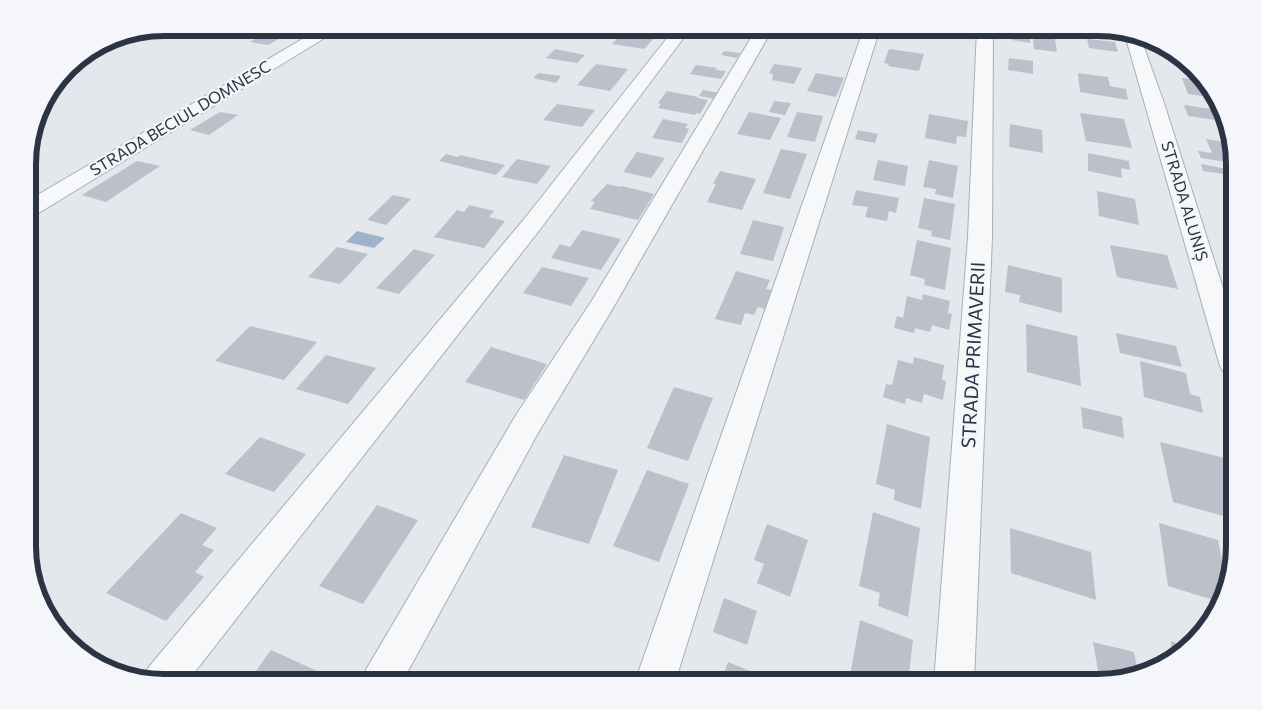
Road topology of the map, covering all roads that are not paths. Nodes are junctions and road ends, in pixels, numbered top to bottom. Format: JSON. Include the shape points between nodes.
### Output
{"nodes":[{"id":1,"x":317,"y":36,"type":"edge"},
{"id":2,"x":678,"y":36,"type":"edge"},
{"id":3,"x":760,"y":36,"type":"edge"},
{"id":4,"x":869,"y":36,"type":"edge"},
{"id":5,"x":985,"y":36,"type":"edge"},
{"id":6,"x":1134,"y":42,"type":"edge"},
{"id":7,"x":36,"y":205,"type":"edge"},
{"id":8,"x":1225,"y":336,"type":"edge"},
{"id":9,"x":658,"y":673,"type":"edge"},
{"id":10,"x":955,"y":673,"type":"edge"},
{"id":11,"x":168,"y":674,"type":"edge"},
{"id":12,"x":386,"y":674,"type":"edge"}],
"edges":[{"from":1,"to":7,"type":"street","name":"STRADA BECIUL DOMNESC"},
{"from":2,"to":11,"type":"street","via":[[533,223]]},
{"from":3,"to":12,"type":"street","via":[[528,424]]},
{"from":4,"to":9,"type":"street"},
{"from":5,"to":10,"type":"street","name":"STRADA PRIMAVERII","via":[[980,237]]},
{"from":6,"to":8,"type":"street","name":"STRADA ALUNIȘ"}]}
